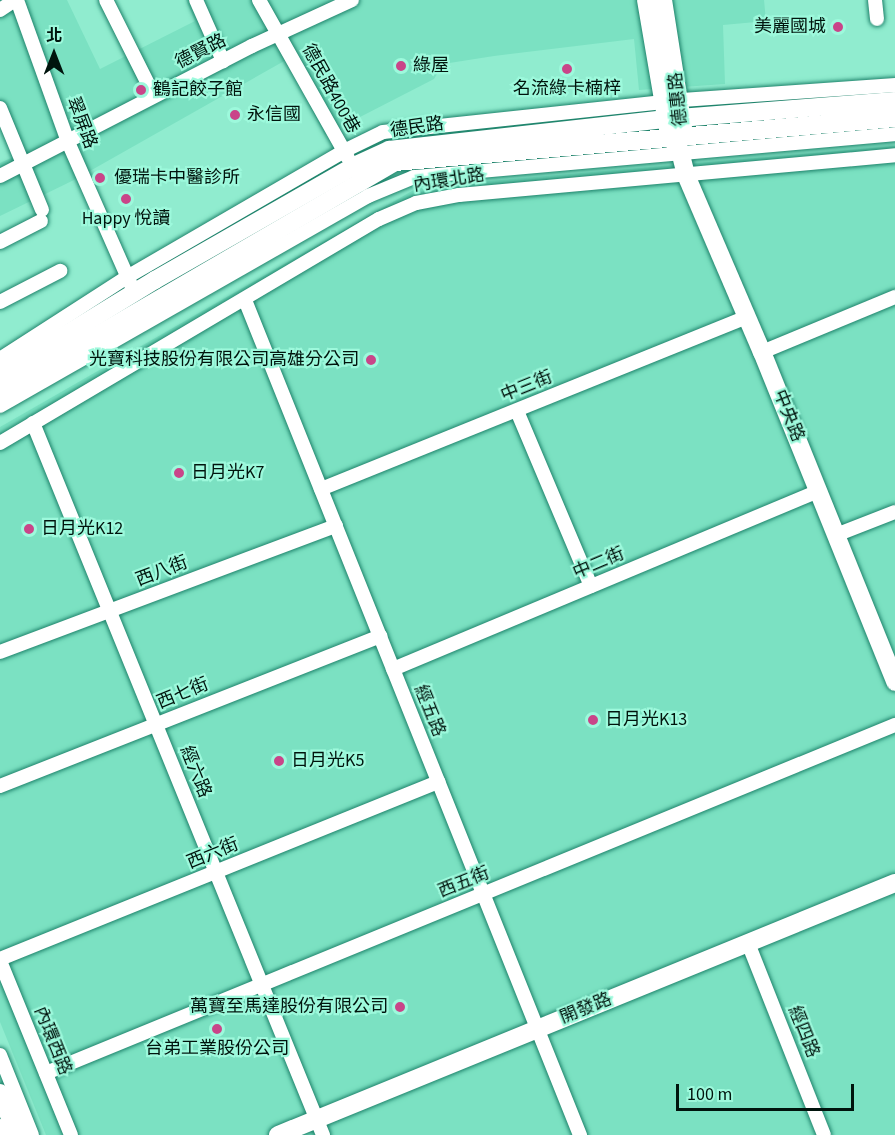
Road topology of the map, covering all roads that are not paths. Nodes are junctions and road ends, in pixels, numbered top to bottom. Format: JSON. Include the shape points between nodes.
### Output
{"nodes":[{"id":1,"x":16,"y":0,"type":"edge"},
{"id":2,"x":106,"y":0,"type":"edge"},
{"id":3,"x":196,"y":0,"type":"edge"},
{"id":4,"x":260,"y":0,"type":"edge"},
{"id":5,"x":352,"y":0,"type":"edge"},
{"id":6,"x":646,"y":0,"type":"edge"},
{"id":7,"x":663,"y":0,"type":"edge"},
{"id":8,"x":875,"y":0,"type":"edge"},
{"id":9,"x":0,"y":10,"type":"edge"},
{"id":10,"x":877,"y":19,"type":"dead end"},
{"id":11,"x":279,"y":34,"type":"junction"},
{"id":12,"x":223,"y":61,"type":"junction"},
{"id":13,"x":895,"y":85,"type":"edge"},
{"id":14,"x":154,"y":96,"type":"junction"},
{"id":15,"x":895,"y":100,"type":"edge"},
{"id":16,"x":0,"y":108,"type":"edge"},
{"id":17,"x":895,"y":118,"type":"edge"},
{"id":18,"x":675,"y":123,"type":"junction"},
{"id":19,"x":895,"y":134,"type":"edge"},
{"id":20,"x":68,"y":142,"type":"junction"},
{"id":21,"x":895,"y":155,"type":"edge"},
{"id":22,"x":23,"y":164,"type":"junction"},
{"id":23,"x":356,"y":174,"type":"junction"},
{"id":24,"x":686,"y":175,"type":"junction"},
{"id":25,"x":0,"y":176,"type":"edge"},
{"id":26,"x":0,"y":242,"type":"edge"},
{"id":27,"x":60,"y":271,"type":"dead end"},
{"id":28,"x":895,"y":297,"type":"edge"},
{"id":29,"x":139,"y":299,"type":"junction"},
{"id":30,"x":245,"y":300,"type":"junction"},
{"id":31,"x":0,"y":302,"type":"edge"},
{"id":32,"x":747,"y":317,"type":"junction"},
{"id":33,"x":762,"y":352,"type":"junction"},
{"id":34,"x":5,"y":374,"type":"edge"},
{"id":35,"x":0,"y":406,"type":"edge"},
{"id":36,"x":517,"y":411,"type":"junction"},
{"id":37,"x":33,"y":423,"type":"junction"},
{"id":38,"x":0,"y":443,"type":"edge"},
{"id":39,"x":321,"y":489,"type":"junction"},
{"id":40,"x":818,"y":490,"type":"junction"},
{"id":41,"x":895,"y":512,"type":"edge"},
{"id":42,"x":336,"y":526,"type":"junction"},
{"id":43,"x":836,"y":535,"type":"junction"},
{"id":44,"x":591,"y":586,"type":"junction"},
{"id":45,"x":109,"y":611,"type":"junction"},
{"id":46,"x":380,"y":636,"type":"junction"},
{"id":47,"x":0,"y":652,"type":"edge"},
{"id":48,"x":393,"y":669,"type":"junction"},
{"id":49,"x":895,"y":682,"type":"edge"},
{"id":50,"x":156,"y":724,"type":"junction"},
{"id":51,"x":895,"y":725,"type":"edge"},
{"id":52,"x":439,"y":782,"type":"junction"},
{"id":53,"x":0,"y":786,"type":"edge"},
{"id":54,"x":216,"y":872,"type":"junction"},
{"id":55,"x":895,"y":883,"type":"edge"},
{"id":56,"x":483,"y":894,"type":"junction"},
{"id":57,"x":748,"y":943,"type":"junction"},
{"id":58,"x":0,"y":960,"type":"edge"},
{"id":59,"x":262,"y":985,"type":"junction"},
{"id":60,"x":538,"y":1029,"type":"junction"},
{"id":61,"x":0,"y":1055,"type":"edge"},
{"id":62,"x":46,"y":1074,"type":"junction"},
{"id":63,"x":7,"y":1105,"type":"edge"},
{"id":64,"x":320,"y":1127,"type":"edge"},
{"id":65,"x":0,"y":1128,"type":"edge"},
{"id":66,"x":3,"y":1135,"type":"edge"},
{"id":67,"x":16,"y":1135,"type":"edge"},
{"id":68,"x":32,"y":1135,"type":"edge"},
{"id":69,"x":71,"y":1135,"type":"edge"},
{"id":70,"x":278,"y":1135,"type":"edge"},
{"id":71,"x":580,"y":1135,"type":"edge"},
{"id":72,"x":824,"y":1135,"type":"edge"}],
"edges":[{"from":1,"to":9,"type":"street"},
{"from":1,"to":20,"type":"street","name":"翠屏路"},
{"from":2,"to":14,"type":"street"},
{"from":3,"to":12,"type":"street"},
{"from":4,"to":11,"type":"street","name":"德民路400巷"},
{"from":5,"to":11,"type":"street","name":"德賢路"},
{"from":6,"to":18,"type":"street","name":"德惠路"},
{"from":7,"to":18,"type":"street","name":"德惠路"},
{"from":8,"to":10,"type":"street"},
{"from":11,"to":12,"type":"street","name":"德賢路"},
{"from":11,"to":23,"type":"street","name":"德民路400巷"},
{"from":12,"to":14,"type":"street","name":"德賢路"},
{"from":13,"to":18,"type":"street","name":"德民路"},
{"from":14,"to":20,"type":"street","name":"德賢路"},
{"from":15,"to":18,"type":"street","name":"德民路"},
{"from":16,"to":22,"type":"street"},
{"from":17,"to":18,"type":"street","name":"德民路"},
{"from":18,"to":19,"type":"street","name":"德民路"},
{"from":18,"to":23,"type":"street","name":"德民路","via":[[423,174]]},
{"from":18,"to":23,"type":"street","name":"德民路","via":[[424,144],[389,150]]},
{"from":18,"to":24,"type":"street","name":"中央路"},
{"from":20,"to":22,"type":"street","name":"德賢路"},
{"from":20,"to":29,"type":"street","name":"翠屏路"},
{"from":21,"to":24,"type":"street","name":"內環北路"},
{"from":22,"to":25,"type":"street","name":"德賢路"},
{"from":22,"to":26,"type":"street","via":[[42,215]]},
{"from":23,"to":29,"type":"street","name":"德民路"},
{"from":23,"to":29,"type":"street","name":"德民路"},
{"from":24,"to":30,"type":"street","name":"內環北路","via":[[459,195],[416,203],[379,219]]},
{"from":24,"to":32,"type":"street","name":"中央路"},
{"from":27,"to":31,"type":"street"},
{"from":28,"to":33,"type":"street"},
{"from":29,"to":34,"type":"street","name":"德民路"},
{"from":29,"to":34,"type":"street","name":"德民路"},
{"from":30,"to":37,"type":"street","name":"內環北路"},
{"from":30,"to":39,"type":"street","name":"經五路"},
{"from":32,"to":33,"type":"street","name":"中央路"},
{"from":32,"to":36,"type":"street","name":"中三街"},
{"from":33,"to":40,"type":"street","name":"中央路"},
{"from":34,"to":35,"type":"street","name":"德民路"},
{"from":36,"to":39,"type":"street","name":"中三街"},
{"from":36,"to":44,"type":"street"},
{"from":37,"to":38,"type":"street","name":"內環北路"},
{"from":37,"to":45,"type":"street","name":"經六路"},
{"from":39,"to":42,"type":"street","name":"經五路"},
{"from":40,"to":43,"type":"street","name":"中央路"},
{"from":40,"to":44,"type":"street","name":"中二街"},
{"from":41,"to":43,"type":"street"},
{"from":42,"to":45,"type":"street","name":"西八街"},
{"from":42,"to":46,"type":"street","name":"經五路"},
{"from":43,"to":49,"type":"street","name":"中央路"},
{"from":44,"to":48,"type":"street","name":"中二街"},
{"from":45,"to":47,"type":"street","name":"西八街"},
{"from":45,"to":50,"type":"street","name":"經六路"},
{"from":46,"to":48,"type":"street","name":"經五路"},
{"from":46,"to":50,"type":"street","name":"西七街"},
{"from":48,"to":52,"type":"street","name":"經五路"},
{"from":50,"to":53,"type":"street","name":"西七街"},
{"from":50,"to":54,"type":"street","name":"經六路"},
{"from":51,"to":56,"type":"street","name":"西五街"},
{"from":52,"to":54,"type":"street","name":"西六街"},
{"from":52,"to":56,"type":"street","name":"經五路"},
{"from":54,"to":58,"type":"street","name":"西六街"},
{"from":54,"to":59,"type":"street","name":"經六路"},
{"from":55,"to":57,"type":"street","name":"開發路"},
{"from":56,"to":59,"type":"street","name":"西五街"},
{"from":56,"to":60,"type":"street","name":"經五路"},
{"from":57,"to":60,"type":"street","name":"開發路"},
{"from":57,"to":72,"type":"street","name":"經四路"},
{"from":58,"to":62,"type":"street","name":"內環西路"},
{"from":59,"to":62,"type":"street","name":"西五街"},
{"from":59,"to":64,"type":"street","name":"經六路"},
{"from":60,"to":64,"type":"street","name":"開發路"},
{"from":60,"to":71,"type":"street","name":"經五路"},
{"from":61,"to":63,"type":"street"},
{"from":62,"to":69,"type":"street","name":"內環西路"},
{"from":63,"to":67,"type":"street"},
{"from":63,"to":68,"type":"street"},
{"from":64,"to":70,"type":"street","name":"開發路"},
{"from":65,"to":66,"type":"street"}]}
